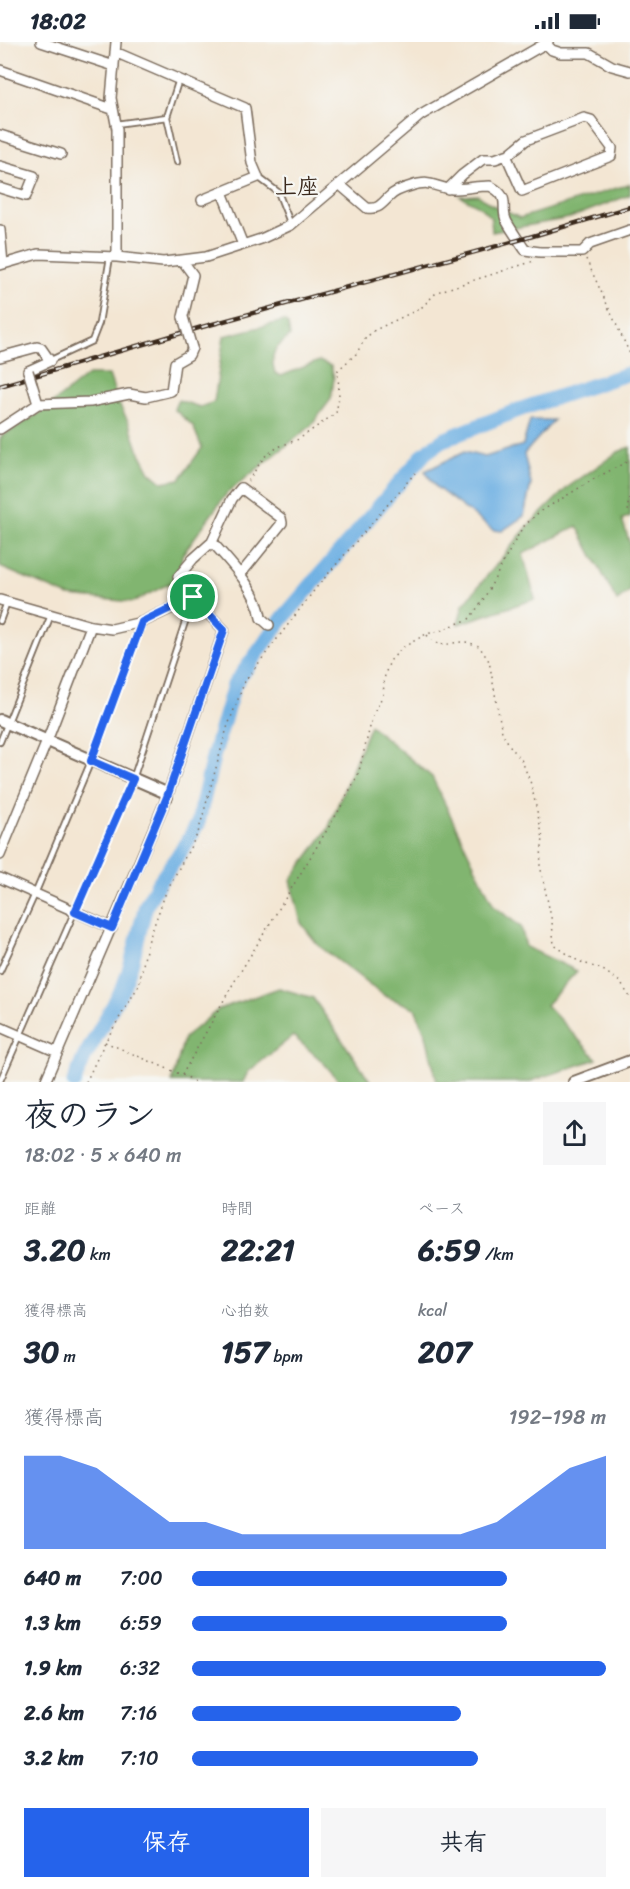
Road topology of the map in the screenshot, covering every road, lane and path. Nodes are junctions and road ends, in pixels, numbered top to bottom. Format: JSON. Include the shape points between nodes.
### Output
{"nodes":[{"id":1,"x":41,"y":42,"type":"edge"},
{"id":2,"x":546,"y":43,"type":"edge"},
{"id":3,"x":60,"y":45,"type":"edge"},
{"id":4,"x":115,"y":47,"type":"edge"},
{"id":5,"x":114,"y":66,"type":"junction"},
{"id":6,"x":0,"y":70,"type":"edge"},
{"id":7,"x":630,"y":71,"type":"edge"},
{"id":8,"x":179,"y":79,"type":"junction"},
{"id":9,"x":112,"y":109,"type":"junction"},
{"id":10,"x":167,"y":117,"type":"junction"},
{"id":11,"x":116,"y":124,"type":"junction"},
{"id":12,"x":0,"y":135,"type":"edge"},
{"id":13,"x":62,"y":154,"type":"dead end"},
{"id":14,"x":506,"y":155,"type":"junction"},
{"id":15,"x":177,"y":162,"type":"dead end"},
{"id":16,"x":0,"y":166,"type":"edge"},
{"id":17,"x":258,"y":177,"type":"junction"},
{"id":18,"x":339,"y":184,"type":"junction"},
{"id":19,"x":0,"y":188,"type":"edge"},
{"id":20,"x":448,"y":189,"type":"junction"},
{"id":21,"x":222,"y":192,"type":"junction"},
{"id":22,"x":202,"y":200,"type":"dead end"},
{"id":23,"x":291,"y":225,"type":"junction"},
{"id":24,"x":0,"y":230,"type":"edge"},
{"id":25,"x":630,"y":230,"type":"edge"},
{"id":26,"x":243,"y":245,"type":"junction"},
{"id":27,"x":582,"y":252,"type":"junction"},
{"id":28,"x":113,"y":257,"type":"junction"},
{"id":29,"x":541,"y":258,"type":"dead end"},
{"id":30,"x":182,"y":261,"type":"junction"},
{"id":31,"x":2,"y":265,"type":"edge"},
{"id":32,"x":630,"y":354,"type":"edge"},
{"id":33,"x":0,"y":357,"type":"edge"},
{"id":34,"x":50,"y":361,"type":"junction"},
{"id":35,"x":38,"y":404,"type":"junction"},
{"id":36,"x":0,"y":429,"type":"edge"},
{"id":37,"x":630,"y":460,"type":"edge"},
{"id":38,"x":415,"y":473,"type":"dead end"},
{"id":39,"x":241,"y":488,"type":"junction"},
{"id":40,"x":630,"y":498,"type":"edge"},
{"id":41,"x":630,"y":513,"type":"edge"},
{"id":42,"x":212,"y":542,"type":"junction"},
{"id":43,"x":240,"y":575,"type":"junction"},
{"id":44,"x":181,"y":584,"type":"joint"},
{"id":45,"x":193,"y":597,"type":"junction"},
{"id":46,"x":4,"y":601,"type":"edge"},
{"id":47,"x":51,"y":615,"type":"junction"},
{"id":48,"x":0,"y":621,"type":"edge"},
{"id":49,"x":142,"y":622,"type":"junction"},
{"id":50,"x":269,"y":625,"type":"dead end"},
{"id":51,"x":91,"y":626,"type":"junction"},
{"id":52,"x":426,"y":634,"type":"junction"},
{"id":53,"x":4,"y":722,"type":"edge"},
{"id":54,"x":47,"y":741,"type":"junction"},
{"id":55,"x":0,"y":742,"type":"edge"},
{"id":56,"x":91,"y":761,"type":"junction"},
{"id":57,"x":133,"y":779,"type":"junction"},
{"id":58,"x":167,"y":797,"type":"junction"},
{"id":59,"x":0,"y":855,"type":"edge"},
{"id":60,"x":0,"y":878,"type":"edge"},
{"id":61,"x":35,"y":894,"type":"junction"},
{"id":62,"x":75,"y":912,"type":"junction"},
{"id":63,"x":112,"y":928,"type":"junction"},
{"id":64,"x":0,"y":971,"type":"edge"},
{"id":65,"x":630,"y":997,"type":"edge"},
{"id":66,"x":0,"y":1026,"type":"edge"},
{"id":67,"x":19,"y":1035,"type":"junction"},
{"id":68,"x":105,"y":1042,"type":"junction"},
{"id":69,"x":57,"y":1052,"type":"junction"},
{"id":70,"x":630,"y":1061,"type":"edge"},
{"id":71,"x":182,"y":1075,"type":"junction"},
{"id":72,"x":0,"y":1081,"type":"edge"},
{"id":73,"x":45,"y":1082,"type":"edge"},
{"id":74,"x":86,"y":1082,"type":"edge"},
{"id":75,"x":194,"y":1082,"type":"edge"},
{"id":76,"x":574,"y":1082,"type":"edge"}],
"edges":[{"from":1,"to":3,"type":"street"},
{"from":2,"to":7,"type":"street","via":[[561,53],[590,53]]},
{"from":2,"to":18,"type":"street","via":[[421,115]]},
{"from":3,"to":5,"type":"street"},
{"from":4,"to":5,"type":"street"},
{"from":4,"to":8,"type":"street"},
{"from":5,"to":9,"type":"street"},
{"from":6,"to":9,"type":"street"},
{"from":8,"to":10,"type":"lane"},
{"from":8,"to":17,"type":"street","via":[[245,108],[252,163]]},
{"from":9,"to":11,"type":"street"},
{"from":10,"to":11,"type":"lane"},
{"from":10,"to":15,"type":"lane"},
{"from":11,"to":28,"type":"street"},
{"from":12,"to":13,"type":"street"},
{"from":14,"to":14,"type":"street","via":[[526,140],[584,118],[591,120],[612,148],[611,156],[522,190]]},
{"from":14,"to":20,"type":"street","via":[[483,159]]},
{"from":16,"to":19,"type":"street","via":[[34,176],[26,196]]},
{"from":17,"to":21,"type":"street"},
{"from":17,"to":23,"type":"lane","via":[[278,192]]},
{"from":18,"to":20,"type":"street","via":[[373,209],[390,196],[422,182]]},
{"from":18,"to":23,"type":"street"},
{"from":20,"to":27,"type":"street","via":[[490,186],[496,190],[506,203],[505,219],[525,250]]},
{"from":21,"to":22,"type":"street"},
{"from":21,"to":26,"type":"street"},
{"from":23,"to":26,"type":"street"},
{"from":24,"to":31,"type":"street"},
{"from":25,"to":27,"type":"street","via":[[590,244]]},
{"from":26,"to":30,"type":"street"},
{"from":27,"to":32,"type":"path"},
{"from":28,"to":30,"type":"street"},
{"from":28,"to":31,"type":"street","via":[[39,254]]},
{"from":28,"to":34,"type":"lane","via":[[92,341]]},
{"from":29,"to":39,"type":"path","via":[[437,292],[420,308],[373,331],[338,370],[336,413],[299,440],[264,457]]},
{"from":30,"to":35,"type":"street","bridge":true,"via":[[193,274],[183,316],[192,348],[189,356],[175,363],[171,391],[146,397],[129,394],[90,402]]},
{"from":33,"to":34,"type":"street","via":[[37,347]]},
{"from":34,"to":35,"type":"street","bridge":true,"via":[[28,371]]},
{"from":35,"to":36,"type":"street"},
{"from":37,"to":52,"type":"path","via":[[538,513],[522,528],[469,619]]},
{"from":38,"to":68,"type":"path","via":[[329,572],[245,681],[227,728],[198,833],[166,892],[147,945],[139,985]]},
{"from":39,"to":42,"type":"street"},
{"from":39,"to":43,"type":"street","via":[[281,518],[282,523]]},
{"from":40,"to":41,"type":"path"},
{"from":42,"to":43,"type":"street"},
{"from":42,"to":44,"type":"street","via":[[178,577]]},
{"from":43,"to":50,"type":"street","via":[[260,609],[261,618]]},
{"from":44,"to":45,"type":"lane"},
{"from":45,"to":49,"type":"street"},
{"from":45,"to":57,"type":"lane"},
{"from":45,"to":58,"type":"street","via":[[224,630]]},
{"from":46,"to":47,"type":"street"},
{"from":46,"to":48,"type":"lane"},
{"from":47,"to":51,"type":"street"},
{"from":47,"to":53,"type":"lane"},
{"from":49,"to":51,"type":"street","via":[[112,629]]},
{"from":49,"to":56,"type":"lane"},
{"from":51,"to":54,"type":"street"},
{"from":52,"to":65,"type":"path","via":[[433,643],[446,646],[465,642],[479,646],[489,661],[502,732],[522,761],[531,784],[543,838],[540,865],[554,945],[578,961],[603,970],[620,982]]},
{"from":52,"to":71,"type":"path","via":[[402,648],[390,661],[358,775]]},
{"from":53,"to":54,"type":"street"},
{"from":53,"to":55,"type":"lane"},
{"from":54,"to":56,"type":"street"},
{"from":54,"to":59,"type":"street"},
{"from":56,"to":57,"type":"street"},
{"from":56,"to":61,"type":"lane"},
{"from":57,"to":58,"type":"street","via":[[164,792]]},
{"from":57,"to":62,"type":"lane"},
{"from":58,"to":63,"type":"street"},
{"from":60,"to":61,"type":"street"},
{"from":61,"to":62,"type":"street"},
{"from":61,"to":64,"type":"lane"},
{"from":62,"to":63,"type":"street"},
{"from":62,"to":67,"type":"lane"},
{"from":63,"to":69,"type":"street"},
{"from":66,"to":67,"type":"street"},
{"from":67,"to":69,"type":"street"},
{"from":67,"to":72,"type":"lane"},
{"from":68,"to":71,"type":"path"},
{"from":68,"to":74,"type":"path"},
{"from":69,"to":73,"type":"street"},
{"from":70,"to":76,"type":"street"},
{"from":71,"to":75,"type":"path"}]}
